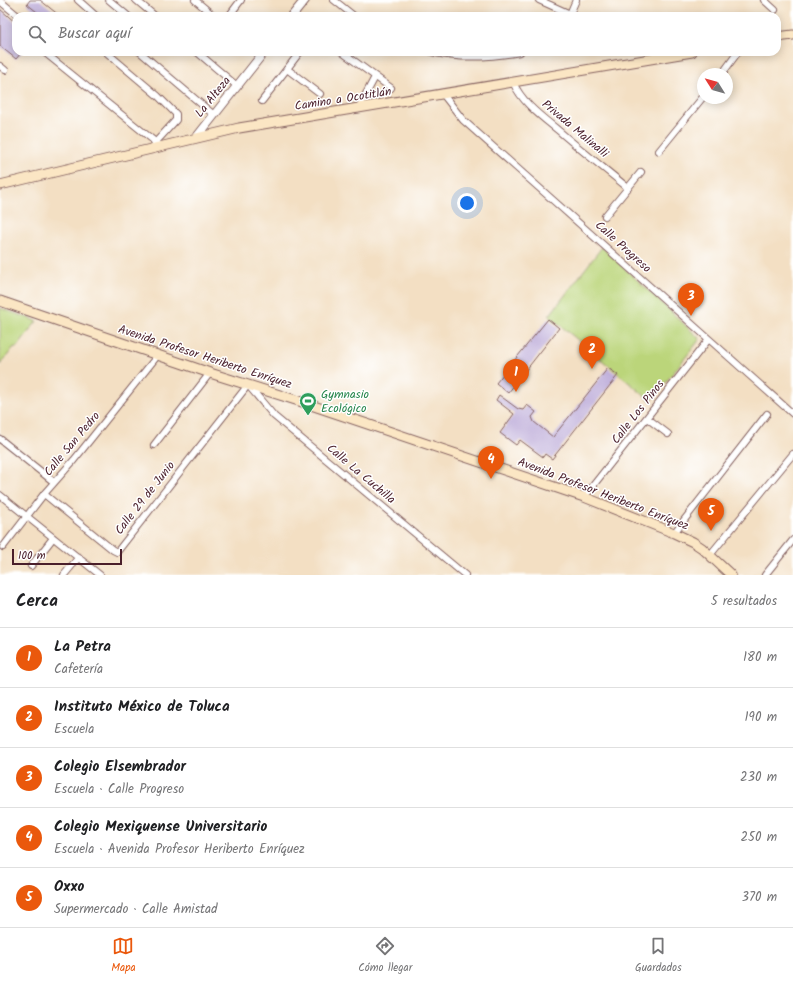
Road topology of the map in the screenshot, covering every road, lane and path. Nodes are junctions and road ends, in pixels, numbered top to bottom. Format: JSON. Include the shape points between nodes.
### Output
{"nodes":[{"id":1,"x":78,"y":0,"type":"edge"},
{"id":2,"x":109,"y":0,"type":"edge"},
{"id":3,"x":136,"y":0,"type":"edge"},
{"id":4,"x":195,"y":0,"type":"edge"},
{"id":5,"x":241,"y":0,"type":"edge"},
{"id":6,"x":304,"y":0,"type":"edge"},
{"id":7,"x":334,"y":0,"type":"edge"},
{"id":8,"x":539,"y":0,"type":"edge"},
{"id":9,"x":576,"y":0,"type":"edge"},
{"id":10,"x":764,"y":0,"type":"edge"},
{"id":11,"x":0,"y":1,"type":"edge"},
{"id":12,"x":775,"y":10,"type":"dead end"},
{"id":13,"x":13,"y":12,"type":"edge"},
{"id":14,"x":92,"y":12,"type":"edge"},
{"id":15,"x":123,"y":12,"type":"edge"},
{"id":16,"x":148,"y":12,"type":"edge"},
{"id":17,"x":209,"y":12,"type":"edge"},
{"id":18,"x":232,"y":12,"type":"edge"},
{"id":19,"x":295,"y":12,"type":"edge"},
{"id":20,"x":349,"y":12,"type":"edge"},
{"id":21,"x":563,"y":12,"type":"edge"},
{"id":22,"x":570,"y":12,"type":"edge"},
{"id":23,"x":793,"y":35,"type":"edge"},
{"id":24,"x":781,"y":36,"type":"edge"},
{"id":25,"x":49,"y":56,"type":"edge"},
{"id":26,"x":111,"y":56,"type":"edge"},
{"id":27,"x":145,"y":56,"type":"edge"},
{"id":28,"x":202,"y":56,"type":"edge"},
{"id":29,"x":261,"y":56,"type":"edge"},
{"id":30,"x":297,"y":56,"type":"edge"},
{"id":31,"x":347,"y":56,"type":"edge"},
{"id":32,"x":668,"y":56,"type":"edge"},
{"id":33,"x":735,"y":56,"type":"edge"},
{"id":34,"x":726,"y":68,"type":"edge"},
{"id":35,"x":287,"y":69,"type":"junction"},
{"id":36,"x":375,"y":77,"type":"junction"},
{"id":37,"x":513,"y":82,"type":"junction"},
{"id":38,"x":237,"y":86,"type":"junction"},
{"id":39,"x":391,"y":88,"type":"dead end"},
{"id":40,"x":442,"y":93,"type":"junction"},
{"id":41,"x":320,"y":94,"type":"dead end"},
{"id":42,"x":262,"y":101,"type":"dead end"},
{"id":43,"x":697,"y":104,"type":"edge"},
{"id":44,"x":358,"y":109,"type":"junction"},
{"id":45,"x":214,"y":115,"type":"junction"},
{"id":46,"x":196,"y":138,"type":"junction"},
{"id":47,"x":156,"y":145,"type":"junction"},
{"id":48,"x":659,"y":151,"type":"dead end"},
{"id":49,"x":641,"y":172,"type":"dead end"},
{"id":50,"x":0,"y":185,"type":"edge"},
{"id":51,"x":628,"y":188,"type":"junction"},
{"id":52,"x":605,"y":216,"type":"dead end"},
{"id":53,"x":0,"y":301,"type":"edge"},
{"id":54,"x":708,"y":340,"type":"junction"},
{"id":55,"x":158,"y":355,"type":"junction"},
{"id":56,"x":210,"y":373,"type":"junction"},
{"id":57,"x":248,"y":385,"type":"junction"},
{"id":58,"x":767,"y":414,"type":"dead end"},
{"id":59,"x":793,"y":414,"type":"edge"},
{"id":60,"x":647,"y":418,"type":"junction"},
{"id":61,"x":668,"y":434,"type":"dead end"},
{"id":62,"x":0,"y":438,"type":"edge"},
{"id":63,"x":154,"y":445,"type":"dead end"},
{"id":64,"x":793,"y":454,"type":"edge"},
{"id":65,"x":54,"y":482,"type":"junction"},
{"id":66,"x":44,"y":494,"type":"junction"},
{"id":67,"x":0,"y":496,"type":"edge"},
{"id":68,"x":584,"y":497,"type":"junction"},
{"id":69,"x":27,"y":516,"type":"junction"},
{"id":70,"x":674,"y":533,"type":"junction"},
{"id":71,"x":53,"y":538,"type":"junction"},
{"id":72,"x":793,"y":540,"type":"edge"},
{"id":73,"x":3,"y":547,"type":"dead end"},
{"id":74,"x":710,"y":555,"type":"junction"},
{"id":75,"x":79,"y":557,"type":"junction"},
{"id":76,"x":31,"y":566,"type":"dead end"},
{"id":77,"x":64,"y":575,"type":"edge"},
{"id":78,"x":100,"y":575,"type":"edge"},
{"id":79,"x":465,"y":575,"type":"edge"},
{"id":80,"x":732,"y":575,"type":"edge"},
{"id":81,"x":765,"y":575,"type":"edge"}],
"edges":[{"from":1,"to":14,"type":"street"},
{"from":2,"to":15,"type":"street"},
{"from":3,"to":16,"type":"street"},
{"from":4,"to":17,"type":"street"},
{"from":5,"to":18,"type":"street"},
{"from":6,"to":19,"type":"street"},
{"from":7,"to":20,"type":"street"},
{"from":8,"to":21,"type":"street"},
{"from":9,"to":22,"type":"street"},
{"from":10,"to":12,"type":"street"},
{"from":11,"to":13,"type":"street"},
{"from":23,"to":24,"type":"main road"},
{"from":25,"to":47,"type":"street"},
{"from":26,"to":47,"type":"street","via":[[176,114],[176,120]]},
{"from":27,"to":45,"type":"street"},
{"from":28,"to":38,"type":"street"},
{"from":29,"to":38,"type":"street","name":"La Alteza"},
{"from":30,"to":35,"type":"street"},
{"from":31,"to":36,"type":"street"},
{"from":32,"to":37,"type":"main road","name":"Camino a Ocotitlán"},
{"from":33,"to":34,"type":"street"},
{"from":35,"to":41,"type":"street"},
{"from":35,"to":42,"type":"street"},
{"from":36,"to":39,"type":"street"},
{"from":36,"to":44,"type":"street"},
{"from":37,"to":40,"type":"main road","name":"Camino a Ocotitlán"},
{"from":37,"to":51,"type":"street","name":"Privada Malinalli","via":[[524,100],[536,112]]},
{"from":38,"to":45,"type":"street","name":"La Alteza"},
{"from":40,"to":44,"type":"main road","name":"Camino a Ocotitlán"},
{"from":40,"to":54,"type":"street","name":"Calle Progreso","via":[[463,120]]},
{"from":43,"to":48,"type":"street"},
{"from":44,"to":46,"type":"main road","name":"Camino a Ocotitlán","via":[[267,123]]},
{"from":45,"to":46,"type":"street","name":"La Alteza"},
{"from":46,"to":47,"type":"main road","name":"Camino a Ocotitlán"},
{"from":47,"to":50,"type":"main road","name":"Camino a Ocotitlán"},
{"from":49,"to":51,"type":"street"},
{"from":51,"to":52,"type":"street"},
{"from":53,"to":55,"type":"main road","name":"Avenida Profesor Heriberto Enríquez"},
{"from":54,"to":59,"type":"street","name":"Calle Progreso"},
{"from":54,"to":60,"type":"street","name":"Calle Los Pinos"},
{"from":55,"to":56,"type":"main road","name":"Avenida Profesor Heriberto Enríquez"},
{"from":55,"to":65,"type":"street","name":"Calle San Pedro"},
{"from":56,"to":57,"type":"main road","name":"Avenida Profesor Heriberto Enríquez"},
{"from":56,"to":63,"type":"street"},
{"from":57,"to":66,"type":"street","name":"Calle 29 de Junio","via":[[117,552]]},
{"from":57,"to":68,"type":"main road","name":"Avenida Profesor Heriberto Enríquez"},
{"from":57,"to":79,"type":"street","name":"Calle La Cuchilla","via":[[274,416]]},
{"from":58,"to":70,"type":"street"},
{"from":60,"to":61,"type":"street"},
{"from":60,"to":68,"type":"street","name":"Calle Los Pinos"},
{"from":62,"to":65,"type":"street"},
{"from":64,"to":74,"type":"street"},
{"from":65,"to":66,"type":"street","name":"Calle San Pedro"},
{"from":66,"to":69,"type":"street","name":"Calle San Pedro"},
{"from":67,"to":69,"type":"street"},
{"from":68,"to":70,"type":"main road","name":"Avenida Profesor Heriberto Enríquez"},
{"from":69,"to":71,"type":"street"},
{"from":69,"to":73,"type":"street","name":"Calle San Pedro"},
{"from":70,"to":74,"type":"main road","name":"Avenida Profesor Heriberto Enríquez"},
{"from":71,"to":75,"type":"street"},
{"from":71,"to":76,"type":"street"},
{"from":72,"to":81,"type":"street"},
{"from":74,"to":80,"type":"main road","name":"Avenida Profesor Heriberto Enríquez"},
{"from":75,"to":77,"type":"street"},
{"from":75,"to":78,"type":"street"}]}
